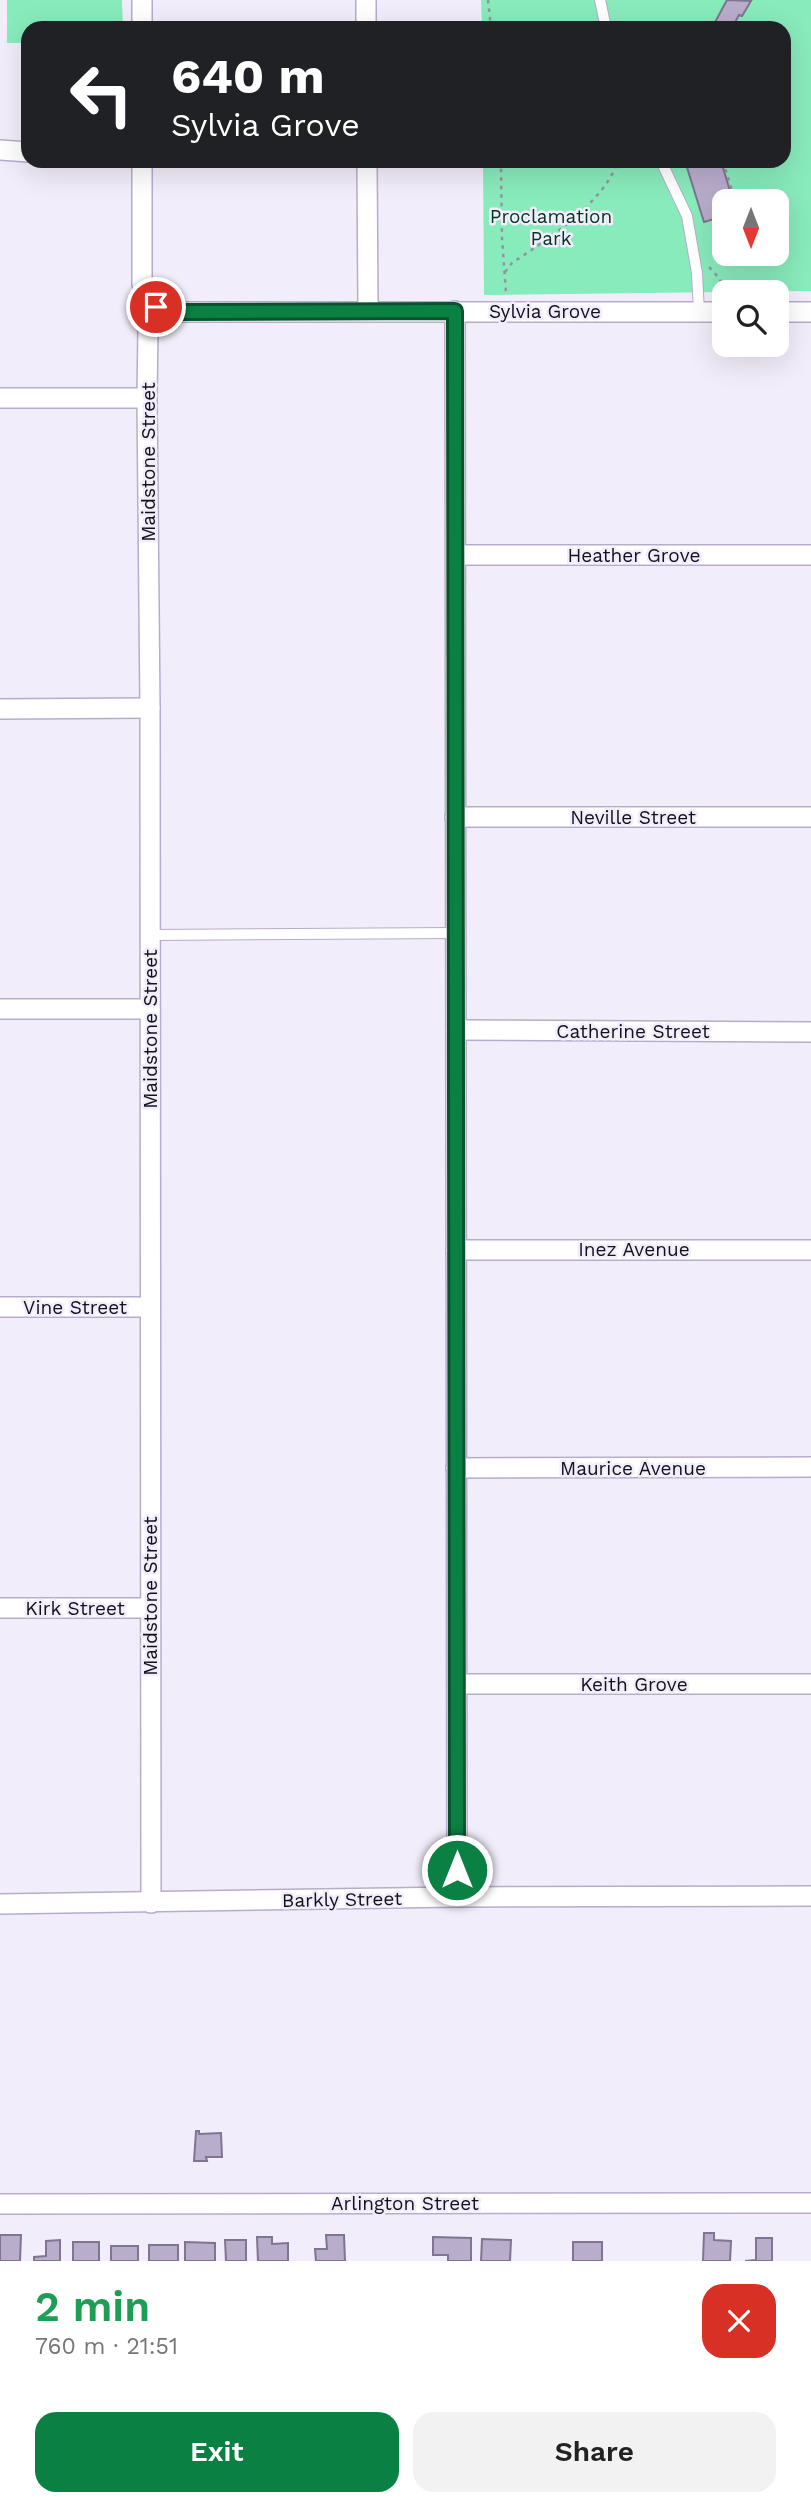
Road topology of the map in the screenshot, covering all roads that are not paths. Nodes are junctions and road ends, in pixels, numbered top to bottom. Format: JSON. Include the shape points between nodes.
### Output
{"nodes":[{"id":1,"x":142,"y":0,"type":"edge"},
{"id":2,"x":366,"y":0,"type":"edge"},
{"id":3,"x":600,"y":0,"type":"edge"},
{"id":4,"x":142,"y":21,"type":"edge"},
{"id":5,"x":366,"y":21,"type":"edge"},
{"id":6,"x":604,"y":21,"type":"edge"},
{"id":7,"x":0,"y":150,"type":"edge"},
{"id":8,"x":21,"y":152,"type":"edge"},
{"id":9,"x":142,"y":168,"type":"edge"},
{"id":10,"x":367,"y":168,"type":"edge"},
{"id":11,"x":664,"y":168,"type":"edge"},
{"id":12,"x":156,"y":307,"type":"junction"},
{"id":13,"x":368,"y":311,"type":"junction"},
{"id":14,"x":455,"y":311,"type":"junction"},
{"id":15,"x":699,"y":312,"type":"junction"},
{"id":16,"x":712,"y":312,"type":"edge"},
{"id":17,"x":789,"y":312,"type":"edge"},
{"id":18,"x":811,"y":312,"type":"edge"},
{"id":19,"x":0,"y":398,"type":"edge"},
{"id":20,"x":147,"y":398,"type":"junction"},
{"id":21,"x":456,"y":555,"type":"junction"},
{"id":22,"x":811,"y":555,"type":"edge"},
{"id":23,"x":150,"y":708,"type":"junction"},
{"id":24,"x":0,"y":709,"type":"edge"},
{"id":25,"x":455,"y":817,"type":"junction"},
{"id":26,"x":811,"y":817,"type":"edge"},
{"id":27,"x":456,"y":933,"type":"junction"},
{"id":28,"x":150,"y":935,"type":"junction"},
{"id":29,"x":0,"y":1009,"type":"edge"},
{"id":30,"x":150,"y":1009,"type":"junction"},
{"id":31,"x":456,"y":1030,"type":"junction"},
{"id":32,"x":811,"y":1032,"type":"edge"},
{"id":33,"x":456,"y":1250,"type":"junction"},
{"id":34,"x":811,"y":1250,"type":"edge"},
{"id":35,"x":0,"y":1307,"type":"edge"},
{"id":36,"x":150,"y":1307,"type":"junction"},
{"id":37,"x":811,"y":1467,"type":"edge"},
{"id":38,"x":456,"y":1468,"type":"junction"},
{"id":39,"x":0,"y":1608,"type":"edge"},
{"id":40,"x":150,"y":1608,"type":"junction"},
{"id":41,"x":458,"y":1684,"type":"junction"},
{"id":42,"x":811,"y":1684,"type":"edge"},
{"id":43,"x":811,"y":1896,"type":"edge"},
{"id":44,"x":457,"y":1897,"type":"junction"},
{"id":45,"x":151,"y":1903,"type":"junction"},
{"id":46,"x":0,"y":1904,"type":"edge"},
{"id":47,"x":811,"y":2203,"type":"edge"},
{"id":48,"x":0,"y":2204,"type":"edge"}],
"edges":[{"from":1,"to":4,"type":"street"},
{"from":2,"to":5,"type":"street"},
{"from":3,"to":6,"type":"lane"},
{"from":7,"to":8,"type":"street"},
{"from":9,"to":12,"type":"street","via":[[142,284]]},
{"from":10,"to":13,"type":"street"},
{"from":11,"to":15,"type":"lane","via":[[687,216]]},
{"from":12,"to":13,"type":"street","name":"Sylvia Grove","via":[[178,312]]},
{"from":12,"to":20,"type":"street","name":"Maidstone Street","via":[[148,328]]},
{"from":13,"to":14,"type":"street","name":"Sylvia Grove"},
{"from":14,"to":15,"type":"street","name":"Sylvia Grove"},
{"from":14,"to":21,"type":"street"},
{"from":15,"to":16,"type":"street","name":"Sylvia Grove"},
{"from":17,"to":18,"type":"street"},
{"from":19,"to":20,"type":"street"},
{"from":20,"to":23,"type":"street","name":"Maidstone Street"},
{"from":21,"to":22,"type":"street","name":"Heather Grove"},
{"from":21,"to":25,"type":"street"},
{"from":23,"to":24,"type":"street"},
{"from":23,"to":28,"type":"street","name":"Maidstone Street"},
{"from":25,"to":26,"type":"street","name":"Neville Street"},
{"from":25,"to":27,"type":"street"},
{"from":27,"to":28,"type":"lane"},
{"from":27,"to":31,"type":"street"},
{"from":28,"to":30,"type":"street","name":"Maidstone Street"},
{"from":29,"to":30,"type":"street"},
{"from":30,"to":36,"type":"street","name":"Maidstone Street"},
{"from":31,"to":32,"type":"street","name":"Catherine Street"},
{"from":31,"to":33,"type":"street"},
{"from":33,"to":34,"type":"street","name":"Inez Avenue"},
{"from":33,"to":38,"type":"street"},
{"from":35,"to":36,"type":"street","name":"Vine Street"},
{"from":36,"to":40,"type":"street","name":"Maidstone Street"},
{"from":37,"to":38,"type":"street","name":"Maurice Avenue"},
{"from":38,"to":41,"type":"street"},
{"from":39,"to":40,"type":"street","name":"Kirk Street"},
{"from":40,"to":45,"type":"street","name":"Maidstone Street"},
{"from":41,"to":42,"type":"street","name":"Keith Grove"},
{"from":41,"to":44,"type":"street"},
{"from":43,"to":44,"type":"street","name":"Barkly Street"},
{"from":44,"to":45,"type":"street","name":"Barkly Street"},
{"from":45,"to":46,"type":"street","name":"Barkly Street"},
{"from":47,"to":48,"type":"street","name":"Arlington Street"}]}
